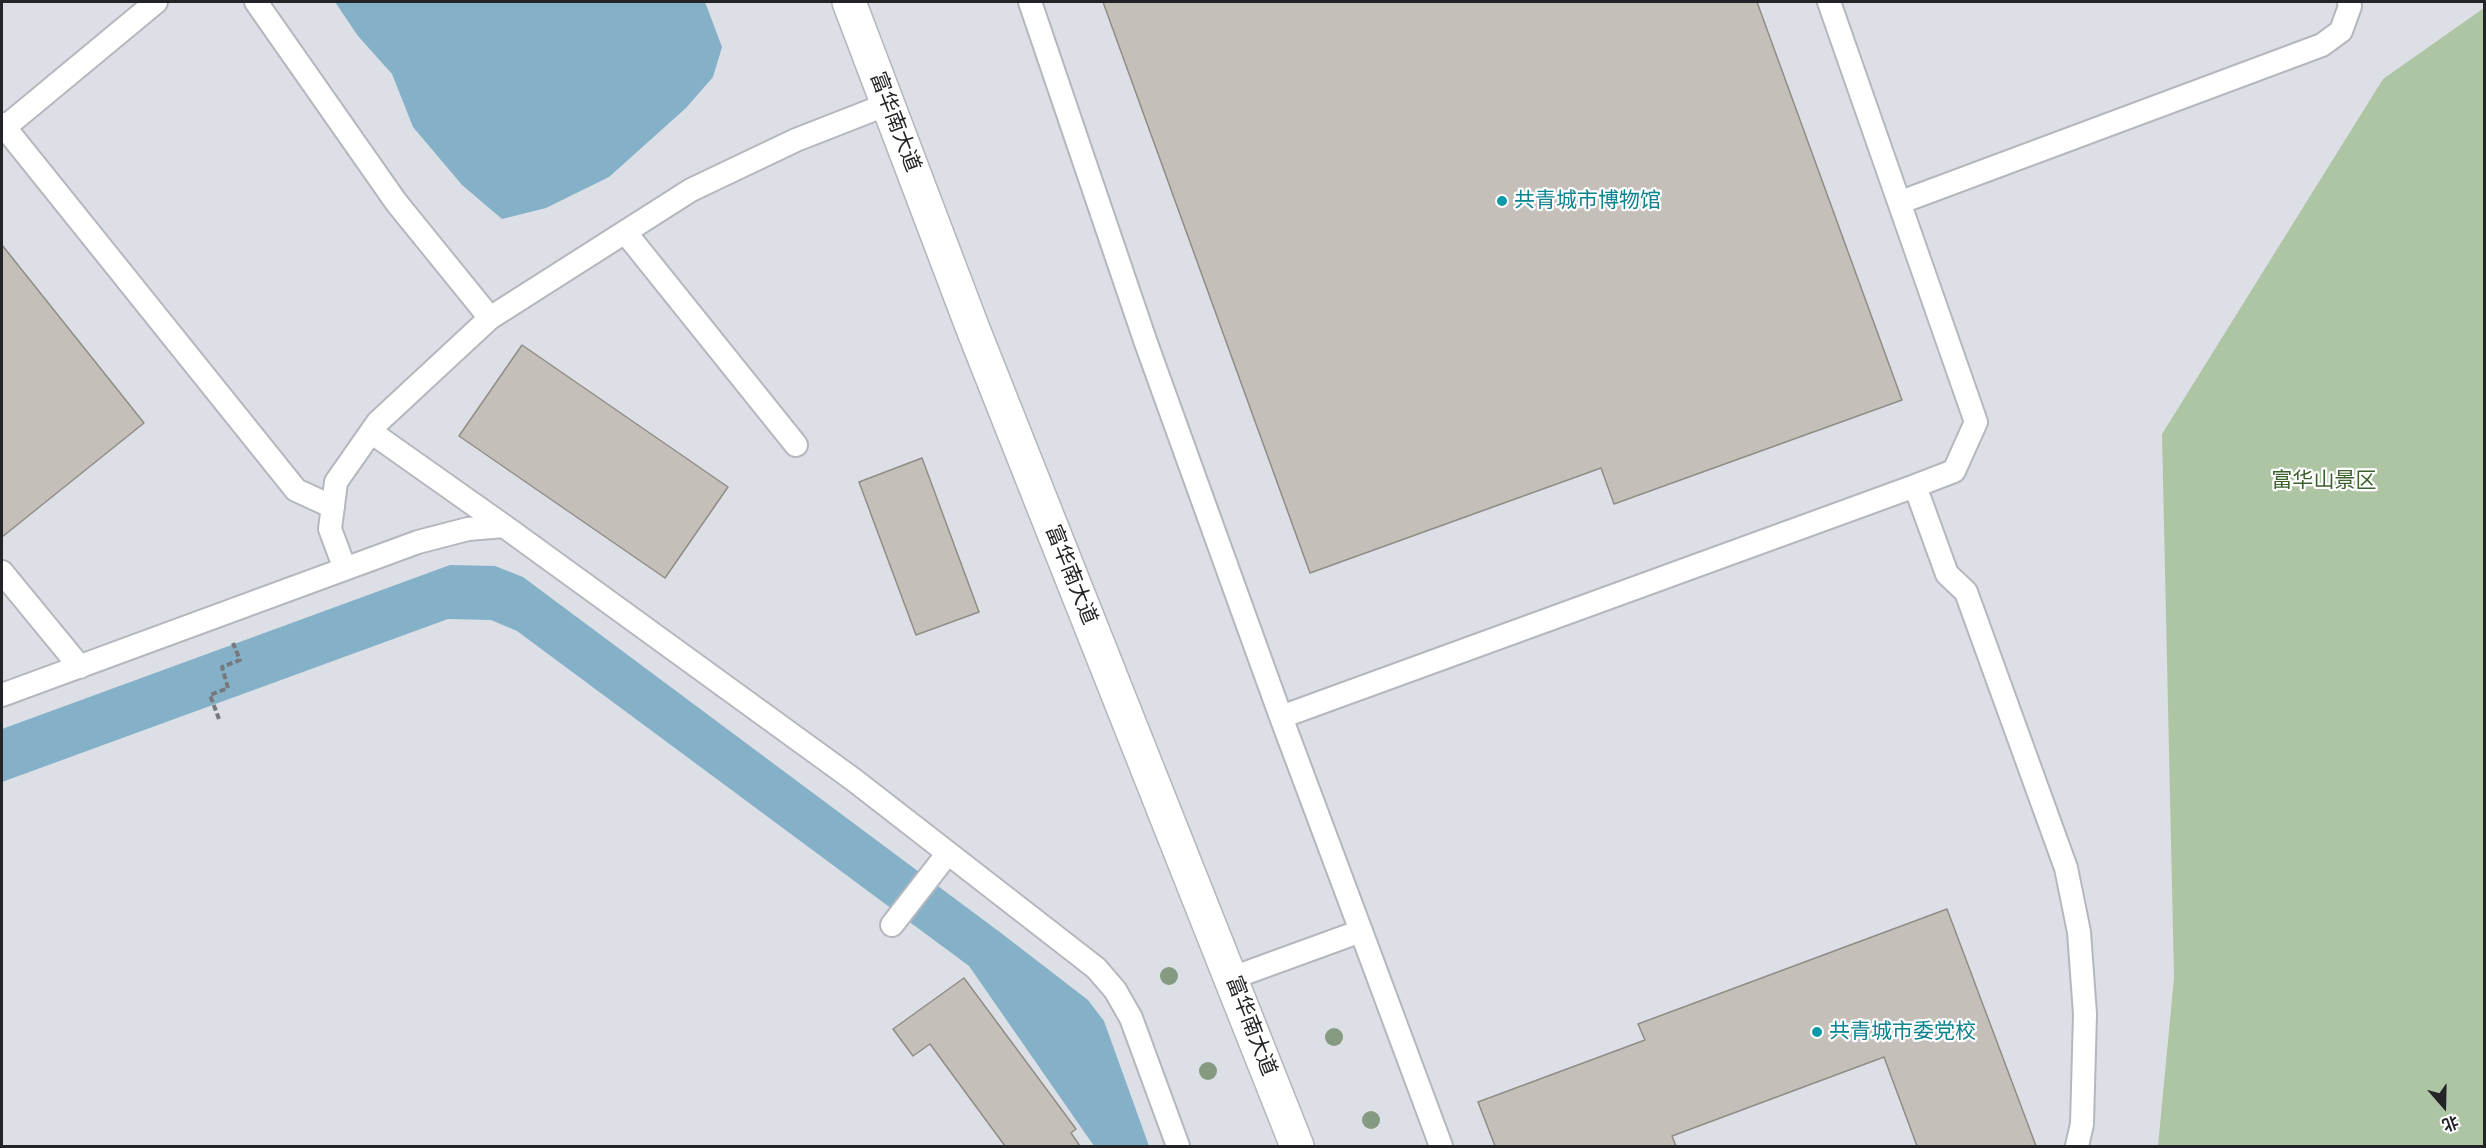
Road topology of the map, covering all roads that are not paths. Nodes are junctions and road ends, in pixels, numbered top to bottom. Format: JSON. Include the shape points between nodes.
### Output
{"nodes":[{"id":1,"x":156,"y":2,"type":"edge"},
{"id":2,"x":256,"y":2,"type":"edge"},
{"id":3,"x":849,"y":2,"type":"edge"},
{"id":4,"x":1032,"y":2,"type":"edge"},
{"id":5,"x":1830,"y":2,"type":"edge"},
{"id":6,"x":2349,"y":2,"type":"edge"},
{"id":7,"x":888,"y":104,"type":"junction"},
{"id":8,"x":3,"y":126,"type":"edge"},
{"id":9,"x":1901,"y":202,"type":"junction"},
{"id":10,"x":625,"y":232,"type":"junction"},
{"id":11,"x":490,"y":318,"type":"junction"},
{"id":12,"x":371,"y":432,"type":"junction"},
{"id":13,"x":796,"y":445,"type":"dead end"},
{"id":14,"x":1915,"y":486,"type":"junction"},
{"id":15,"x":333,"y":507,"type":"junction"},
{"id":16,"x":504,"y":526,"type":"junction"},
{"id":17,"x":345,"y":569,"type":"junction"},
{"id":18,"x":2,"y":572,"type":"edge"},
{"id":19,"x":80,"y":667,"type":"junction"},
{"id":20,"x":2,"y":695,"type":"edge"},
{"id":21,"x":1281,"y":717,"type":"junction"},
{"id":22,"x":948,"y":853,"type":"junction"},
{"id":23,"x":892,"y":925,"type":"dead end"},
{"id":24,"x":1361,"y":931,"type":"junction"},
{"id":25,"x":1232,"y":978,"type":"junction"},
{"id":26,"x":1178,"y":1146,"type":"edge"},
{"id":27,"x":1297,"y":1146,"type":"edge"},
{"id":28,"x":1441,"y":1146,"type":"edge"},
{"id":29,"x":2078,"y":1146,"type":"edge"}],
"edges":[{"from":1,"to":8,"type":"lane"},
{"from":2,"to":11,"type":"lane","via":[[396,202]]},
{"from":3,"to":7,"type":"main road","name":"富华南大道"},
{"from":4,"to":21,"type":"lane","via":[[1146,343]]},
{"from":5,"to":9,"type":"lane"},
{"from":6,"to":9,"type":"lane","via":[[2340,31],[2322,45]]},
{"from":7,"to":10,"type":"lane","via":[[796,140],[691,190]]},
{"from":7,"to":25,"type":"main road","name":"富华南大道","via":[[973,329]]},
{"from":8,"to":15,"type":"lane","via":[[296,490]]},
{"from":9,"to":14,"type":"lane","via":[[1976,422],[1954,471]]},
{"from":10,"to":11,"type":"lane"},
{"from":10,"to":13,"type":"lane"},
{"from":11,"to":12,"type":"lane"},
{"from":12,"to":15,"type":"lane","via":[[336,482]]},
{"from":12,"to":16,"type":"lane"},
{"from":14,"to":21,"type":"lane"},
{"from":14,"to":29,"type":"lane","via":[[1947,574],[1966,592],[2066,868],[2079,932],[2085,1014]]},
{"from":15,"to":17,"type":"lane","via":[[330,530]]},
{"from":16,"to":17,"type":"lane","via":[[468,529],[418,542]]},
{"from":16,"to":22,"type":"lane","via":[[854,780]]},
{"from":17,"to":19,"type":"lane"},
{"from":18,"to":19,"type":"lane"},
{"from":19,"to":20,"type":"lane"},
{"from":21,"to":24,"type":"lane"},
{"from":22,"to":23,"type":"lane"},
{"from":22,"to":26,"type":"lane","via":[[1096,968],[1116,990],[1131,1018]]},
{"from":24,"to":25,"type":"lane"},
{"from":24,"to":28,"type":"lane"},
{"from":25,"to":27,"type":"main road","name":"富华南大道"}]}
